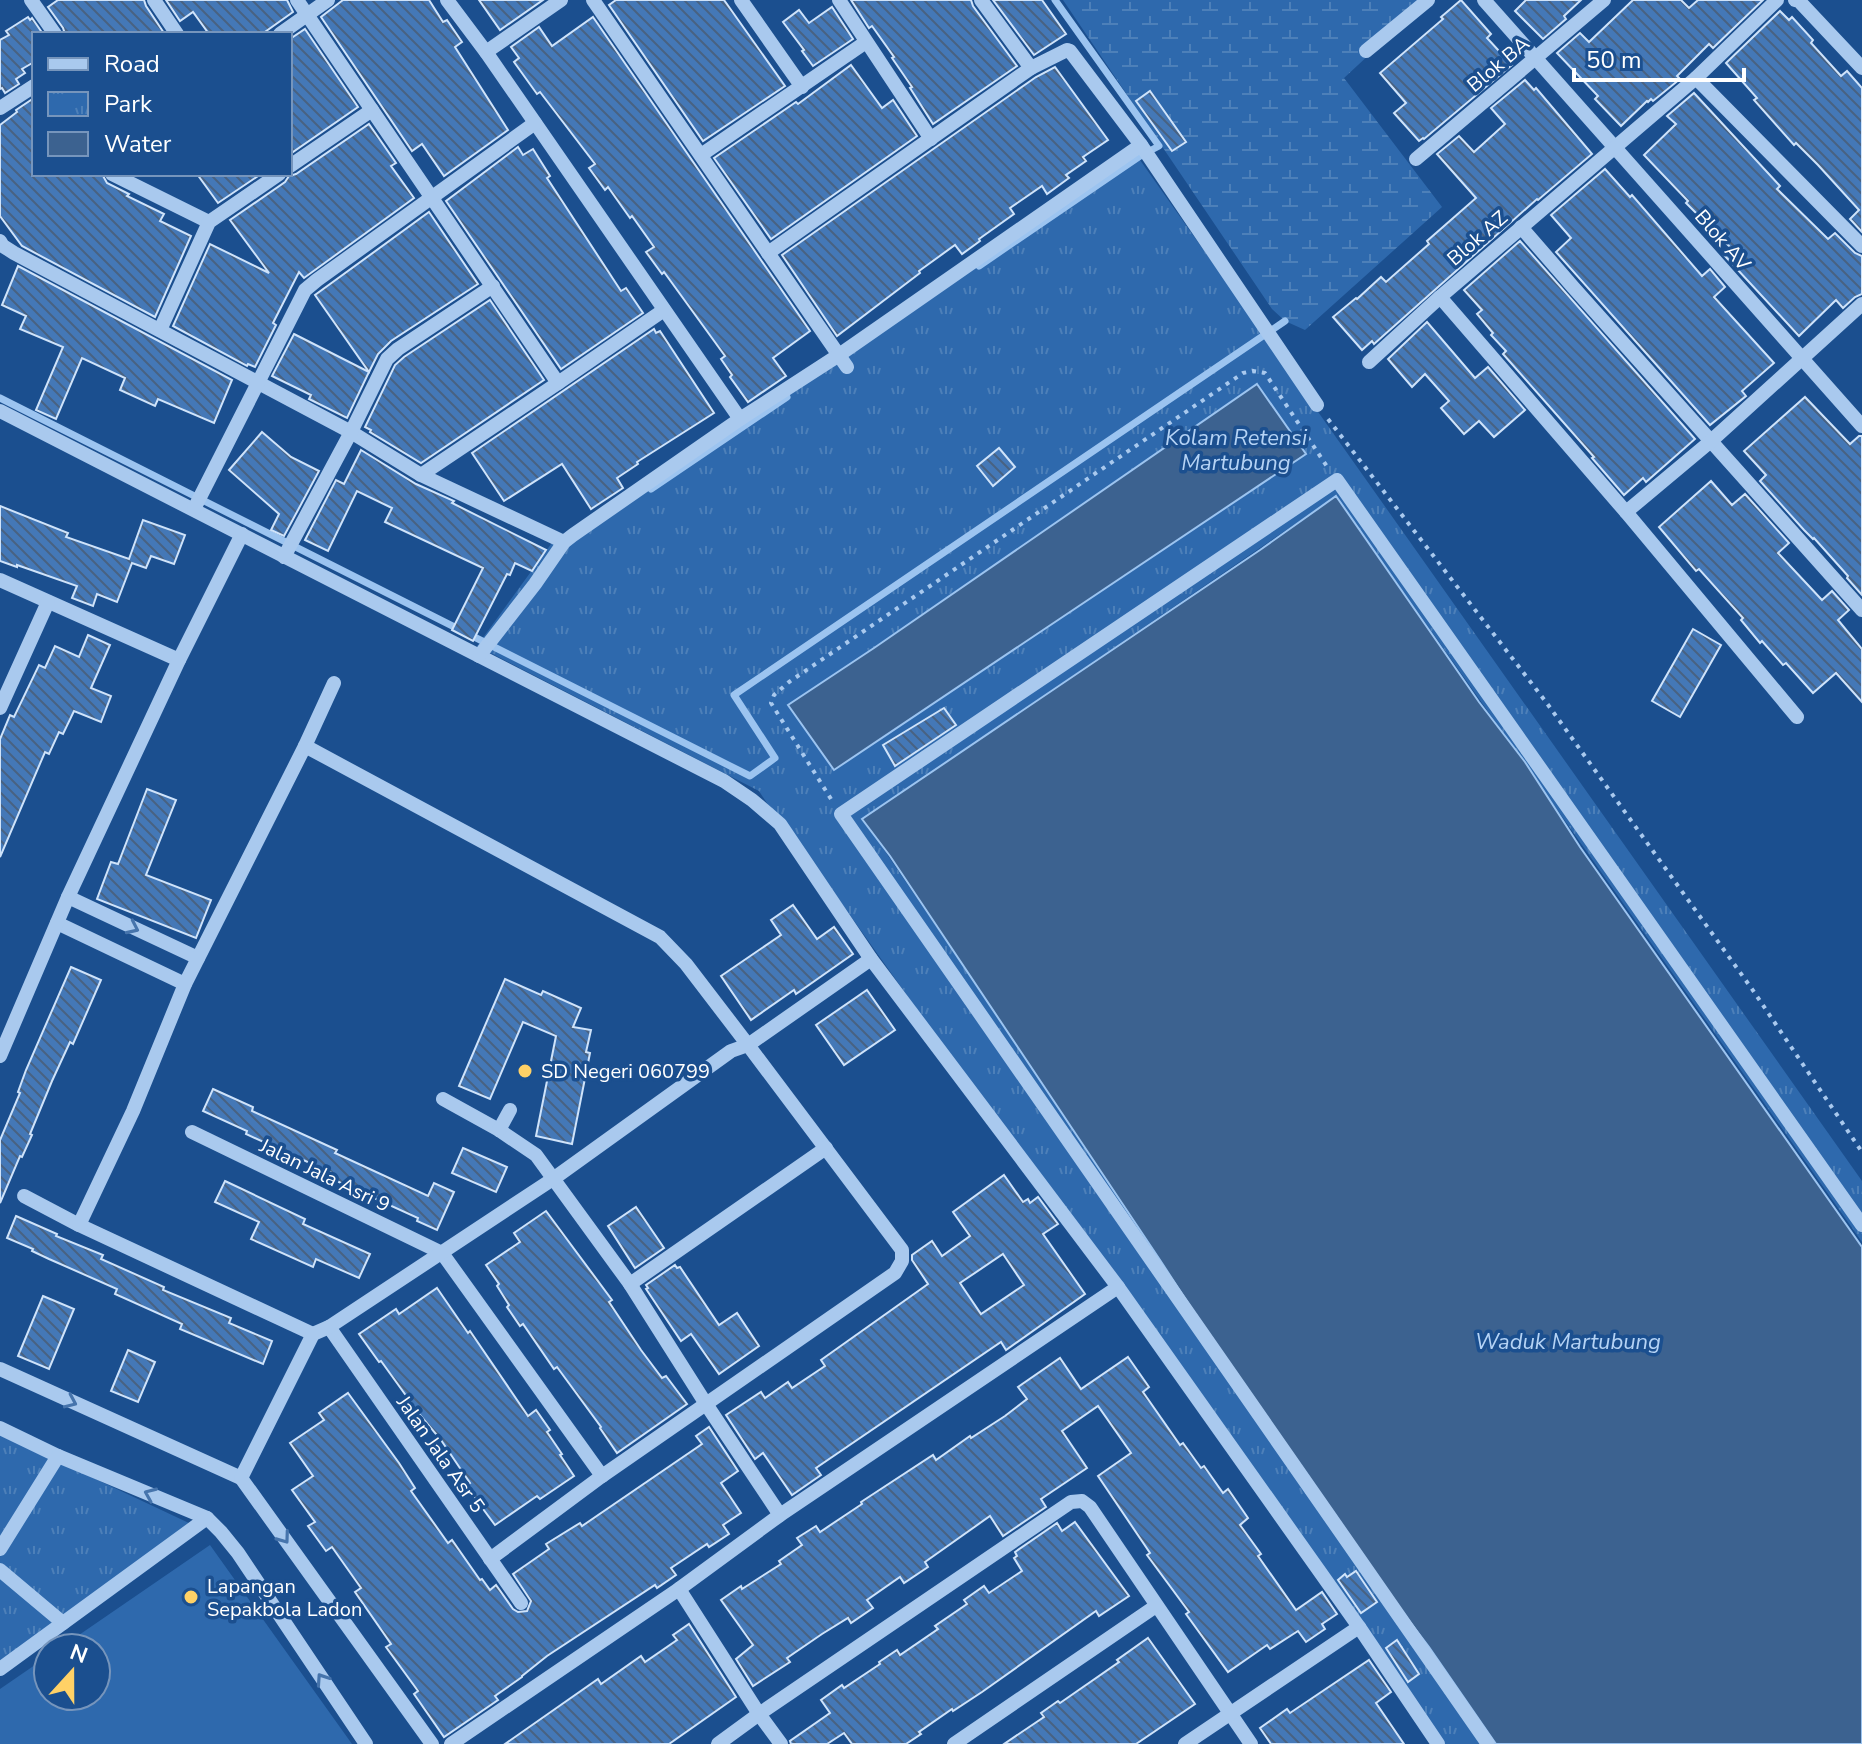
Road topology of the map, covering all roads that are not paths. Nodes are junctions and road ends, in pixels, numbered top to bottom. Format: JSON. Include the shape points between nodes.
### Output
{"nodes":[{"id":1,"x":31,"y":0,"type":"edge"},
{"id":2,"x":154,"y":0,"type":"edge"},
{"id":3,"x":297,"y":0,"type":"edge"},
{"id":4,"x":328,"y":0,"type":"edge"},
{"id":5,"x":447,"y":0,"type":"edge"},
{"id":6,"x":561,"y":0,"type":"edge"},
{"id":7,"x":593,"y":0,"type":"edge"},
{"id":8,"x":839,"y":0,"type":"edge"},
{"id":9,"x":981,"y":0,"type":"edge"},
{"id":10,"x":1428,"y":0,"type":"edge"},
{"id":11,"x":1484,"y":0,"type":"edge"},
{"id":12,"x":1604,"y":0,"type":"edge"},
{"id":13,"x":1777,"y":0,"type":"edge"},
{"id":14,"x":1795,"y":0,"type":"edge"},
{"id":15,"x":743,"y":1,"type":"edge"},
{"id":16,"x":307,"y":14,"type":"junction"},
{"id":17,"x":54,"y":32,"type":"edge"},
{"id":18,"x":176,"y":32,"type":"edge"},
{"id":19,"x":283,"y":32,"type":"edge"},
{"id":20,"x":866,"y":42,"type":"junction"},
{"id":21,"x":1366,"y":51,"type":"dead end"},
{"id":22,"x":486,"y":52,"type":"junction"},
{"id":23,"x":1536,"y":58,"type":"junction"},
{"id":24,"x":1031,"y":68,"type":"junction"},
{"id":25,"x":1862,"y":68,"type":"edge"},
{"id":26,"x":1696,"y":78,"type":"junction"},
{"id":27,"x":32,"y":87,"type":"edge"},
{"id":28,"x":802,"y":87,"type":"junction"},
{"id":29,"x":0,"y":108,"type":"edge"},
{"id":30,"x":372,"y":110,"type":"junction"},
{"id":31,"x":535,"y":123,"type":"junction"},
{"id":32,"x":931,"y":139,"type":"junction"},
{"id":33,"x":1142,"y":145,"type":"junction"},
{"id":34,"x":1615,"y":147,"type":"junction"},
{"id":35,"x":701,"y":155,"type":"junction"},
{"id":36,"x":1416,"y":159,"type":"dead end"},
{"id":37,"x":292,"y":165,"type":"edge"},
{"id":38,"x":116,"y":176,"type":"edge"},
{"id":39,"x":276,"y":176,"type":"edge"},
{"id":40,"x":432,"y":197,"type":"junction"},
{"id":41,"x":209,"y":222,"type":"junction"},
{"id":42,"x":1521,"y":227,"type":"junction"},
{"id":43,"x":0,"y":241,"type":"edge"},
{"id":44,"x":1862,"y":246,"type":"edge"},
{"id":45,"x":768,"y":253,"type":"junction"},
{"id":46,"x":493,"y":286,"type":"junction"},
{"id":47,"x":1440,"y":297,"type":"junction"},
{"id":48,"x":1862,"y":304,"type":"edge"},
{"id":49,"x":664,"y":310,"type":"junction"},
{"id":50,"x":160,"y":330,"type":"junction"},
{"id":51,"x":1801,"y":358,"type":"junction"},
{"id":52,"x":842,"y":359,"type":"junction"},
{"id":53,"x":1369,"y":362,"type":"dead end"},
{"id":54,"x":258,"y":382,"type":"junction"},
{"id":55,"x":558,"y":383,"type":"junction"},
{"id":56,"x":1317,"y":405,"type":"road end"},
{"id":57,"x":0,"y":411,"type":"edge"},
{"id":58,"x":740,"y":419,"type":"junction"},
{"id":59,"x":1862,"y":426,"type":"edge"},
{"id":60,"x":351,"y":432,"type":"junction"},
{"id":61,"x":1711,"y":441,"type":"junction"},
{"id":62,"x":421,"y":475,"type":"junction"},
{"id":63,"x":195,"y":508,"type":"junction"},
{"id":64,"x":1626,"y":512,"type":"junction"},
{"id":65,"x":242,"y":534,"type":"junction"},
{"id":66,"x":564,"y":542,"type":"junction"},
{"id":67,"x":285,"y":555,"type":"junction"},
{"id":68,"x":0,"y":580,"type":"edge"},
{"id":69,"x":48,"y":602,"type":"junction"},
{"id":70,"x":1862,"y":610,"type":"edge"},
{"id":71,"x":481,"y":654,"type":"junction"},
{"id":72,"x":179,"y":660,"type":"junction"},
{"id":73,"x":334,"y":683,"type":"dead end"},
{"id":74,"x":0,"y":708,"type":"edge"},
{"id":75,"x":1797,"y":717,"type":"dead end"},
{"id":76,"x":305,"y":746,"type":"junction"},
{"id":77,"x":68,"y":897,"type":"junction"},
{"id":78,"x":57,"y":923,"type":"junction"},
{"id":79,"x":198,"y":958,"type":"junction"},
{"id":80,"x":871,"y":959,"type":"junction"},
{"id":81,"x":185,"y":984,"type":"junction"},
{"id":82,"x":748,"y":1045,"type":"junction"},
{"id":83,"x":0,"y":1056,"type":"edge"},
{"id":84,"x":443,"y":1099,"type":"dead end"},
{"id":85,"x":510,"y":1110,"type":"dead end"},
{"id":86,"x":499,"y":1130,"type":"junction"},
{"id":87,"x":192,"y":1132,"type":"dead end"},
{"id":88,"x":826,"y":1148,"type":"junction"},
{"id":89,"x":553,"y":1179,"type":"junction"},
{"id":90,"x":24,"y":1196,"type":"dead end"},
{"id":91,"x":79,"y":1225,"type":"junction"},
{"id":92,"x":1862,"y":1225,"type":"edge"},
{"id":93,"x":442,"y":1253,"type":"junction"},
{"id":94,"x":630,"y":1284,"type":"junction"},
{"id":95,"x":1118,"y":1287,"type":"junction"},
{"id":96,"x":329,"y":1327,"type":"junction"},
{"id":97,"x":313,"y":1334,"type":"junction"},
{"id":98,"x":0,"y":1369,"type":"edge"},
{"id":99,"x":706,"y":1404,"type":"junction"},
{"id":100,"x":0,"y":1428,"type":"edge"},
{"id":101,"x":58,"y":1456,"type":"junction"},
{"id":102,"x":602,"y":1476,"type":"junction"},
{"id":103,"x":241,"y":1478,"type":"junction"},
{"id":104,"x":780,"y":1515,"type":"junction"},
{"id":105,"x":207,"y":1518,"type":"junction"},
{"id":106,"x":0,"y":1549,"type":"edge"},
{"id":107,"x":490,"y":1559,"type":"junction"},
{"id":108,"x":0,"y":1570,"type":"edge"},
{"id":109,"x":679,"y":1589,"type":"junction"},
{"id":110,"x":521,"y":1603,"type":"dead end"},
{"id":111,"x":1156,"y":1606,"type":"junction"},
{"id":112,"x":63,"y":1623,"type":"junction"},
{"id":113,"x":1359,"y":1627,"type":"junction"},
{"id":114,"x":0,"y":1669,"type":"edge"},
{"id":115,"x":1230,"y":1713,"type":"junction"},
{"id":116,"x":759,"y":1714,"type":"junction"},
{"id":117,"x":366,"y":1744,"type":"edge"},
{"id":118,"x":432,"y":1744,"type":"edge"},
{"id":119,"x":451,"y":1744,"type":"edge"},
{"id":120,"x":718,"y":1744,"type":"edge"},
{"id":121,"x":781,"y":1744,"type":"edge"},
{"id":122,"x":954,"y":1744,"type":"edge"},
{"id":123,"x":1185,"y":1744,"type":"edge"},
{"id":124,"x":1251,"y":1744,"type":"edge"},
{"id":125,"x":1438,"y":1744,"type":"edge"},
{"id":126,"x":1488,"y":1744,"type":"edge"}],
"edges":[{"from":1,"to":17,"type":"street"},
{"from":2,"to":18,"type":"street"},
{"from":3,"to":16,"type":"street"},
{"from":4,"to":16,"type":"street"},
{"from":5,"to":22,"type":"street"},
{"from":6,"to":22,"type":"street"},
{"from":7,"to":35,"type":"street"},
{"from":8,"to":20,"type":"street"},
{"from":9,"to":24,"type":"street"},
{"from":10,"to":21,"type":"street"},
{"from":11,"to":23,"type":"street","name":"Blok AV"},
{"from":12,"to":23,"type":"street","name":"Blok BA"},
{"from":13,"to":26,"type":"street","name":"Blok AZ"},
{"from":14,"to":25,"type":"street"},
{"from":15,"to":28,"type":"street"},
{"from":16,"to":19,"type":"street"},
{"from":16,"to":30,"type":"street"},
{"from":20,"to":28,"type":"street"},
{"from":20,"to":32,"type":"street"},
{"from":22,"to":31,"type":"street"},
{"from":23,"to":34,"type":"street","name":"Blok AV"},
{"from":23,"to":36,"type":"street","name":"Blok BA"},
{"from":24,"to":32,"type":"street"},
{"from":24,"to":33,"type":"street","via":[[1070,51]]},
{"from":26,"to":34,"type":"street","name":"Blok AZ"},
{"from":26,"to":44,"type":"street"},
{"from":27,"to":29,"type":"street"},
{"from":28,"to":35,"type":"street"},
{"from":30,"to":37,"type":"street"},
{"from":30,"to":40,"type":"street"},
{"from":31,"to":40,"type":"street"},
{"from":31,"to":49,"type":"street"},
{"from":32,"to":45,"type":"street"},
{"from":33,"to":52,"type":"street"},
{"from":33,"to":56,"type":"street"},
{"from":34,"to":42,"type":"street","name":"Blok AZ"},
{"from":34,"to":51,"type":"street","name":"Blok AV"},
{"from":35,"to":45,"type":"street"},
{"from":38,"to":41,"type":"street"},
{"from":39,"to":41,"type":"street"},
{"from":40,"to":46,"type":"street"},
{"from":40,"to":54,"type":"street","via":[[305,290]]},
{"from":41,"to":50,"type":"street"},
{"from":42,"to":47,"type":"street","name":"Blok AZ"},
{"from":42,"to":61,"type":"street"},
{"from":43,"to":50,"type":"street"},
{"from":45,"to":52,"type":"street"},
{"from":46,"to":55,"type":"street"},
{"from":46,"to":60,"type":"street","via":[[387,359]]},
{"from":47,"to":53,"type":"street","name":"Blok AZ"},
{"from":47,"to":64,"type":"street"},
{"from":48,"to":51,"type":"street"},
{"from":49,"to":55,"type":"street"},
{"from":49,"to":58,"type":"street"},
{"from":50,"to":54,"type":"street"},
{"from":51,"to":59,"type":"street","name":"Blok AV"},
{"from":51,"to":61,"type":"street"},
{"from":52,"to":58,"type":"street"},
{"from":54,"to":60,"type":"street"},
{"from":54,"to":63,"type":"street"},
{"from":55,"to":62,"type":"street"},
{"from":57,"to":63,"type":"street"},
{"from":58,"to":66,"type":"street"},
{"from":60,"to":62,"type":"street"},
{"from":60,"to":67,"type":"street"},
{"from":61,"to":64,"type":"street"},
{"from":61,"to":70,"type":"street"},
{"from":62,"to":66,"type":"street"},
{"from":63,"to":65,"type":"street"},
{"from":64,"to":75,"type":"street"},
{"from":65,"to":67,"type":"street"},
{"from":65,"to":72,"type":"street"},
{"from":66,"to":71,"type":"street"},
{"from":67,"to":71,"type":"street"},
{"from":68,"to":69,"type":"street"},
{"from":69,"to":72,"type":"street"},
{"from":69,"to":74,"type":"street"},
{"from":71,"to":80,"type":"street","via":[[752,800],[780,824]]},
{"from":72,"to":77,"type":"street"},
{"from":73,"to":76,"type":"street"},
{"from":76,"to":79,"type":"street"},
{"from":76,"to":82,"type":"street","via":[[660,937]]},
{"from":77,"to":78,"type":"street"},
{"from":77,"to":79,"type":"street","one_way":true},
{"from":78,"to":81,"type":"street"},
{"from":78,"to":83,"type":"street"},
{"from":79,"to":81,"type":"street"},
{"from":80,"to":82,"type":"street"},
{"from":80,"to":95,"type":"street"},
{"from":81,"to":91,"type":"street"},
{"from":82,"to":88,"type":"street"},
{"from":82,"to":89,"type":"street","via":[[731,1051]]},
{"from":84,"to":86,"type":"street"},
{"from":85,"to":86,"type":"street"},
{"from":86,"to":89,"type":"street","via":[[536,1155]]},
{"from":87,"to":93,"type":"street","name":"Jalan Jala Asri 9"},
{"from":88,"to":94,"type":"street"},
{"from":88,"to":99,"type":"street","via":[[902,1250],[902,1261],[895,1273]]},
{"from":89,"to":93,"type":"street"},
{"from":89,"to":94,"type":"street"},
{"from":90,"to":91,"type":"street"},
{"from":91,"to":97,"type":"street"},
{"from":92,"to":126,"type":"street","via":[[1337,480],[841,814]]},
{"from":93,"to":96,"type":"street"},
{"from":93,"to":102,"type":"street"},
{"from":94,"to":99,"type":"street"},
{"from":95,"to":104,"type":"street"},
{"from":95,"to":113,"type":"street"},
{"from":96,"to":97,"type":"street"},
{"from":96,"to":107,"type":"street","name":"Jalan Jala Asr 5"},
{"from":97,"to":103,"type":"street"},
{"from":98,"to":103,"type":"street","one_way":true},
{"from":99,"to":102,"type":"street"},
{"from":99,"to":104,"type":"street"},
{"from":100,"to":101,"type":"street"},
{"from":105,"to":101,"type":"street","one_way":true},
{"from":101,"to":106,"type":"street"},
{"from":102,"to":107,"type":"street"},
{"from":103,"to":118,"type":"street","one_way":true},
{"from":104,"to":109,"type":"street"},
{"from":105,"to":112,"type":"street"},
{"from":117,"to":105,"type":"street","one_way":true,"via":[[238,1553]]},
{"from":107,"to":110,"type":"street","name":"Jalan Jala Asr 5"},
{"from":108,"to":112,"type":"street"},
{"from":109,"to":116,"type":"street"},
{"from":109,"to":119,"type":"street"},
{"from":111,"to":115,"type":"street"},
{"from":111,"to":116,"type":"street","via":[[1090,1507],[1071,1502]]},
{"from":111,"to":122,"type":"street"},
{"from":112,"to":114,"type":"street"},
{"from":113,"to":115,"type":"street"},
{"from":113,"to":125,"type":"street"},
{"from":115,"to":123,"type":"street"},
{"from":115,"to":124,"type":"street"},
{"from":116,"to":120,"type":"street"},
{"from":116,"to":121,"type":"street"}]}
